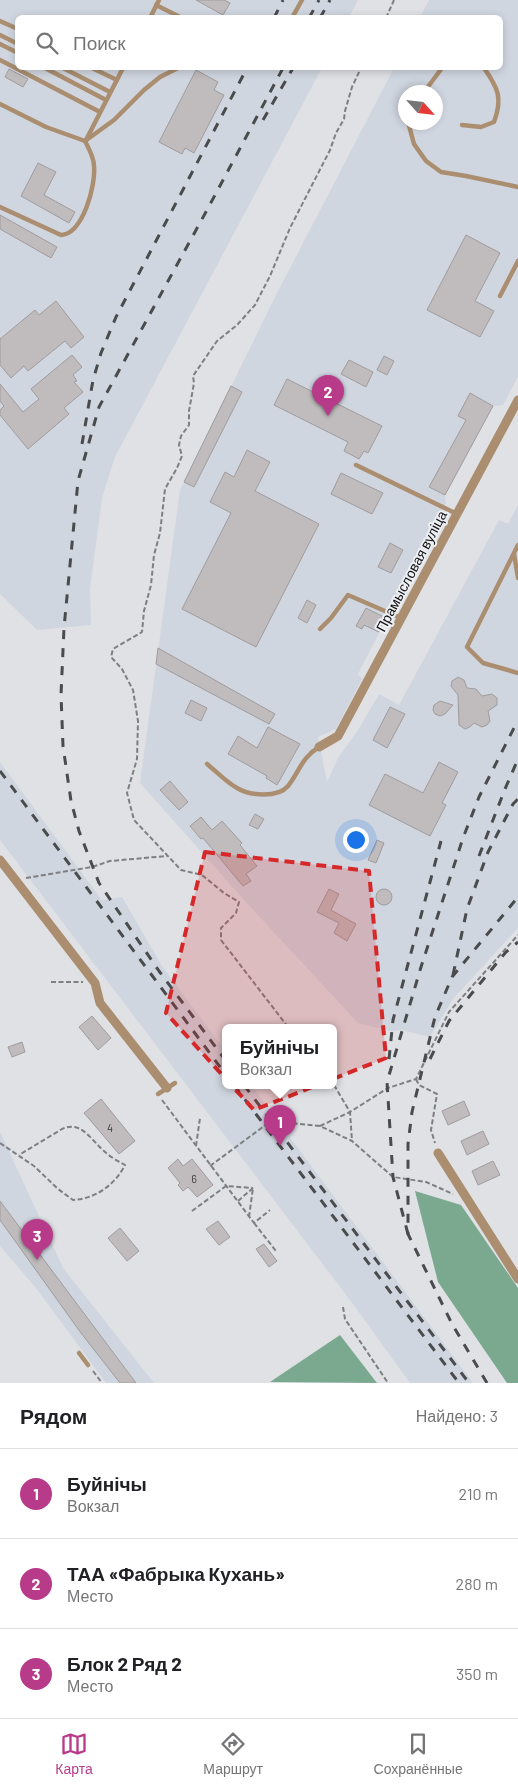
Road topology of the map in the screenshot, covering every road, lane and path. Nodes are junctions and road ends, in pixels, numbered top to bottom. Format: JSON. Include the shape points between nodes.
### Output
{"nodes":[{"id":1,"x":159,"y":0,"type":"edge"},
{"id":2,"x":302,"y":0,"type":"edge"},
{"id":3,"x":394,"y":0,"type":"edge"},
{"id":4,"x":156,"y":5,"type":"junction"},
{"id":5,"x":153,"y":15,"type":"edge"},
{"id":6,"x":176,"y":15,"type":"edge"},
{"id":7,"x":294,"y":15,"type":"edge"},
{"id":8,"x":387,"y":15,"type":"edge"},
{"id":9,"x":0,"y":21,"type":"edge"},
{"id":10,"x":15,"y":27,"type":"edge"},
{"id":11,"x":0,"y":35,"type":"edge"},
{"id":12,"x":15,"y":42,"type":"edge"},
{"id":13,"x":0,"y":44,"type":"edge"},
{"id":14,"x":15,"y":52,"type":"edge"},
{"id":15,"x":0,"y":60,"type":"edge"},
{"id":16,"x":15,"y":68,"type":"edge"},
{"id":17,"x":19,"y":70,"type":"edge"},
{"id":18,"x":49,"y":70,"type":"edge"},
{"id":19,"x":67,"y":70,"type":"edge"},
{"id":20,"x":96,"y":70,"type":"edge"},
{"id":21,"x":122,"y":70,"type":"edge"},
{"id":22,"x":174,"y":70,"type":"edge"},
{"id":23,"x":360,"y":70,"type":"edge"},
{"id":24,"x":440,"y":70,"type":"edge"},
{"id":25,"x":485,"y":70,"type":"edge"},
{"id":26,"x":116,"y":80,"type":"junction"},
{"id":27,"x":429,"y":85,"type":"edge"},
{"id":28,"x":110,"y":92,"type":"junction"},
{"id":29,"x":106,"y":100,"type":"junction"},
{"id":30,"x":0,"y":104,"type":"edge"},
{"id":31,"x":100,"y":112,"type":"junction"},
{"id":32,"x":462,"y":126,"type":"dead end"},
{"id":33,"x":410,"y":130,"type":"edge"},
{"id":34,"x":85,"y":141,"type":"junction"},
{"id":35,"x":518,"y":187,"type":"edge"},
{"id":36,"x":0,"y":207,"type":"edge"},
{"id":37,"x":518,"y":260,"type":"edge"},
{"id":38,"x":500,"y":296,"type":"dead end"},
{"id":39,"x":518,"y":400,"type":"edge"},
{"id":40,"x":356,"y":465,"type":"dead end"},
{"id":41,"x":457,"y":514,"type":"junction"},
{"id":42,"x":518,"y":545,"type":"edge"},
{"id":43,"x":514,"y":553,"type":"junction"},
{"id":44,"x":518,"y":578,"type":"edge"},
{"id":45,"x":401,"y":618,"type":"junction"},
{"id":46,"x":320,"y":629,"type":"dead end"},
{"id":47,"x":518,"y":673,"type":"edge"},
{"id":48,"x":320,"y":747,"type":"joint"},
{"id":49,"x":207,"y":764,"type":"dead end"},
{"id":50,"x":167,"y":856,"type":"junction"},
{"id":51,"x":0,"y":860,"type":"edge"},
{"id":52,"x":16,"y":880,"type":"junction"},
{"id":53,"x":518,"y":935,"type":"edge"},
{"id":54,"x":51,"y":982,"type":"dead end"},
{"id":55,"x":95,"y":983,"type":"junction"},
{"id":56,"x":286,"y":1024,"type":"edge"},
{"id":57,"x":416,"y":1079,"type":"junction"},
{"id":58,"x":171,"y":1086,"type":"joint"},
{"id":59,"x":336,"y":1089,"type":"edge"},
{"id":60,"x":158,"y":1094,"type":"joint"},
{"id":61,"x":350,"y":1112,"type":"junction"},
{"id":62,"x":200,"y":1118,"type":"dead end"},
{"id":63,"x":320,"y":1126,"type":"junction"},
{"id":64,"x":352,"y":1141,"type":"junction"},
{"id":65,"x":0,"y":1143,"type":"edge"},
{"id":66,"x":196,"y":1146,"type":"junction"},
{"id":67,"x":438,"y":1153,"type":"joint"},
{"id":68,"x":19,"y":1155,"type":"junction"},
{"id":69,"x":210,"y":1166,"type":"junction"},
{"id":70,"x":226,"y":1186,"type":"junction"},
{"id":71,"x":254,"y":1188,"type":"junction"},
{"id":72,"x":469,"y":1200,"type":"junction"},
{"id":73,"x":238,"y":1202,"type":"junction"},
{"id":74,"x":270,"y":1210,"type":"dead end"},
{"id":75,"x":192,"y":1211,"type":"dead end"},
{"id":76,"x":249,"y":1217,"type":"junction"},
{"id":77,"x":254,"y":1223,"type":"junction"},
{"id":78,"x":276,"y":1251,"type":"dead end"},
{"id":79,"x":518,"y":1279,"type":"edge"},
{"id":80,"x":343,"y":1307,"type":"dead end"},
{"id":81,"x":79,"y":1353,"type":"dead end"},
{"id":82,"x":88,"y":1365,"type":"joint"},
{"id":83,"x":102,"y":1383,"type":"edge"},
{"id":84,"x":388,"y":1383,"type":"edge"}],
"edges":[{"from":1,"to":4,"type":"lane"},
{"from":2,"to":7,"type":"lane"},
{"from":3,"to":8,"type":"path"},
{"from":4,"to":5,"type":"lane"},
{"from":4,"to":6,"type":"lane"},
{"from":9,"to":10,"type":"lane"},
{"from":11,"to":12,"type":"lane"},
{"from":13,"to":14,"type":"lane"},
{"from":15,"to":16,"type":"lane"},
{"from":17,"to":31,"type":"lane"},
{"from":18,"to":29,"type":"lane"},
{"from":19,"to":28,"type":"lane"},
{"from":20,"to":26,"type":"lane"},
{"from":21,"to":26,"type":"lane"},
{"from":22,"to":34,"type":"lane","via":[[160,77],[114,120]]},
{"from":23,"to":50,"type":"path","via":[[344,119],[255,305],[217,341],[193,376],[190,425],[181,436],[182,456],[164,489],[160,533],[142,632],[113,649],[111,657],[133,690],[138,721],[137,759],[127,793],[134,820]]},
{"from":24,"to":27,"type":"lane"},
{"from":25,"to":32,"type":"lane","via":[[496,85],[499,107],[494,122],[481,127]]},
{"from":26,"to":28,"type":"lane"},
{"from":28,"to":29,"type":"lane"},
{"from":29,"to":31,"type":"lane"},
{"from":30,"to":34,"type":"lane","via":[[46,127]]},
{"from":31,"to":34,"type":"lane"},
{"from":33,"to":35,"type":"lane","via":[[414,144],[426,161],[441,172]]},
{"from":34,"to":36,"type":"lane","via":[[92,155],[94,178],[88,205],[72,231],[61,235]]},
{"from":37,"to":38,"type":"lane"},
{"from":39,"to":41,"type":"street","name":"Прамысловая вуліца"},
{"from":40,"to":41,"type":"lane"},
{"from":41,"to":45,"type":"street","name":"Прамысловая вуліца"},
{"from":42,"to":43,"type":"lane"},
{"from":43,"to":44,"type":"lane"},
{"from":43,"to":47,"type":"lane","via":[[467,647],[483,664]]},
{"from":45,"to":46,"type":"lane","via":[[348,595]]},
{"from":45,"to":48,"type":"street","name":"Прамысловая вуліца","via":[[338,736]]},
{"from":48,"to":49,"type":"lane","via":[[307,755],[284,790],[277,792],[257,794],[237,788]]},
{"from":50,"to":52,"type":"path","via":[[110,861]]},
{"from":50,"to":56,"type":"path","via":[[181,870],[202,875],[239,902],[236,913],[221,928],[221,940]]},
{"from":51,"to":52,"type":"street"},
{"from":52,"to":55,"type":"street"},
{"from":53,"to":57,"type":"path","via":[[449,1012]]},
{"from":54,"to":55,"type":"path"},
{"from":55,"to":58,"type":"street","via":[[100,1003]]},
{"from":57,"to":61,"type":"path","via":[[388,1088]]},
{"from":57,"to":67,"type":"path","via":[[419,1085],[437,1094],[431,1130]]},
{"from":58,"to":60,"type":"lane"},
{"from":59,"to":61,"type":"path"},
{"from":60,"to":66,"type":"path"},
{"from":61,"to":63,"type":"path"},
{"from":61,"to":64,"type":"path"},
{"from":62,"to":66,"type":"path"},
{"from":63,"to":64,"type":"path"},
{"from":63,"to":69,"type":"path","via":[[271,1121]]},
{"from":64,"to":72,"type":"path","via":[[393,1177],[426,1182]]},
{"from":65,"to":68,"type":"path"},
{"from":66,"to":69,"type":"path"},
{"from":67,"to":72,"type":"street"},
{"from":68,"to":68,"type":"path","via":[[62,1129],[75,1126],[125,1165],[120,1174],[95,1196],[73,1200]]},
{"from":69,"to":70,"type":"path"},
{"from":70,"to":71,"type":"path"},
{"from":70,"to":73,"type":"path"},
{"from":70,"to":75,"type":"path"},
{"from":71,"to":73,"type":"path"},
{"from":71,"to":76,"type":"path"},
{"from":72,"to":79,"type":"street"},
{"from":73,"to":76,"type":"path"},
{"from":74,"to":77,"type":"path"},
{"from":76,"to":77,"type":"path"},
{"from":77,"to":78,"type":"path"},
{"from":80,"to":84,"type":"path","via":[[345,1320]]},
{"from":81,"to":82,"type":"lane"},
{"from":82,"to":83,"type":"path"}]}
